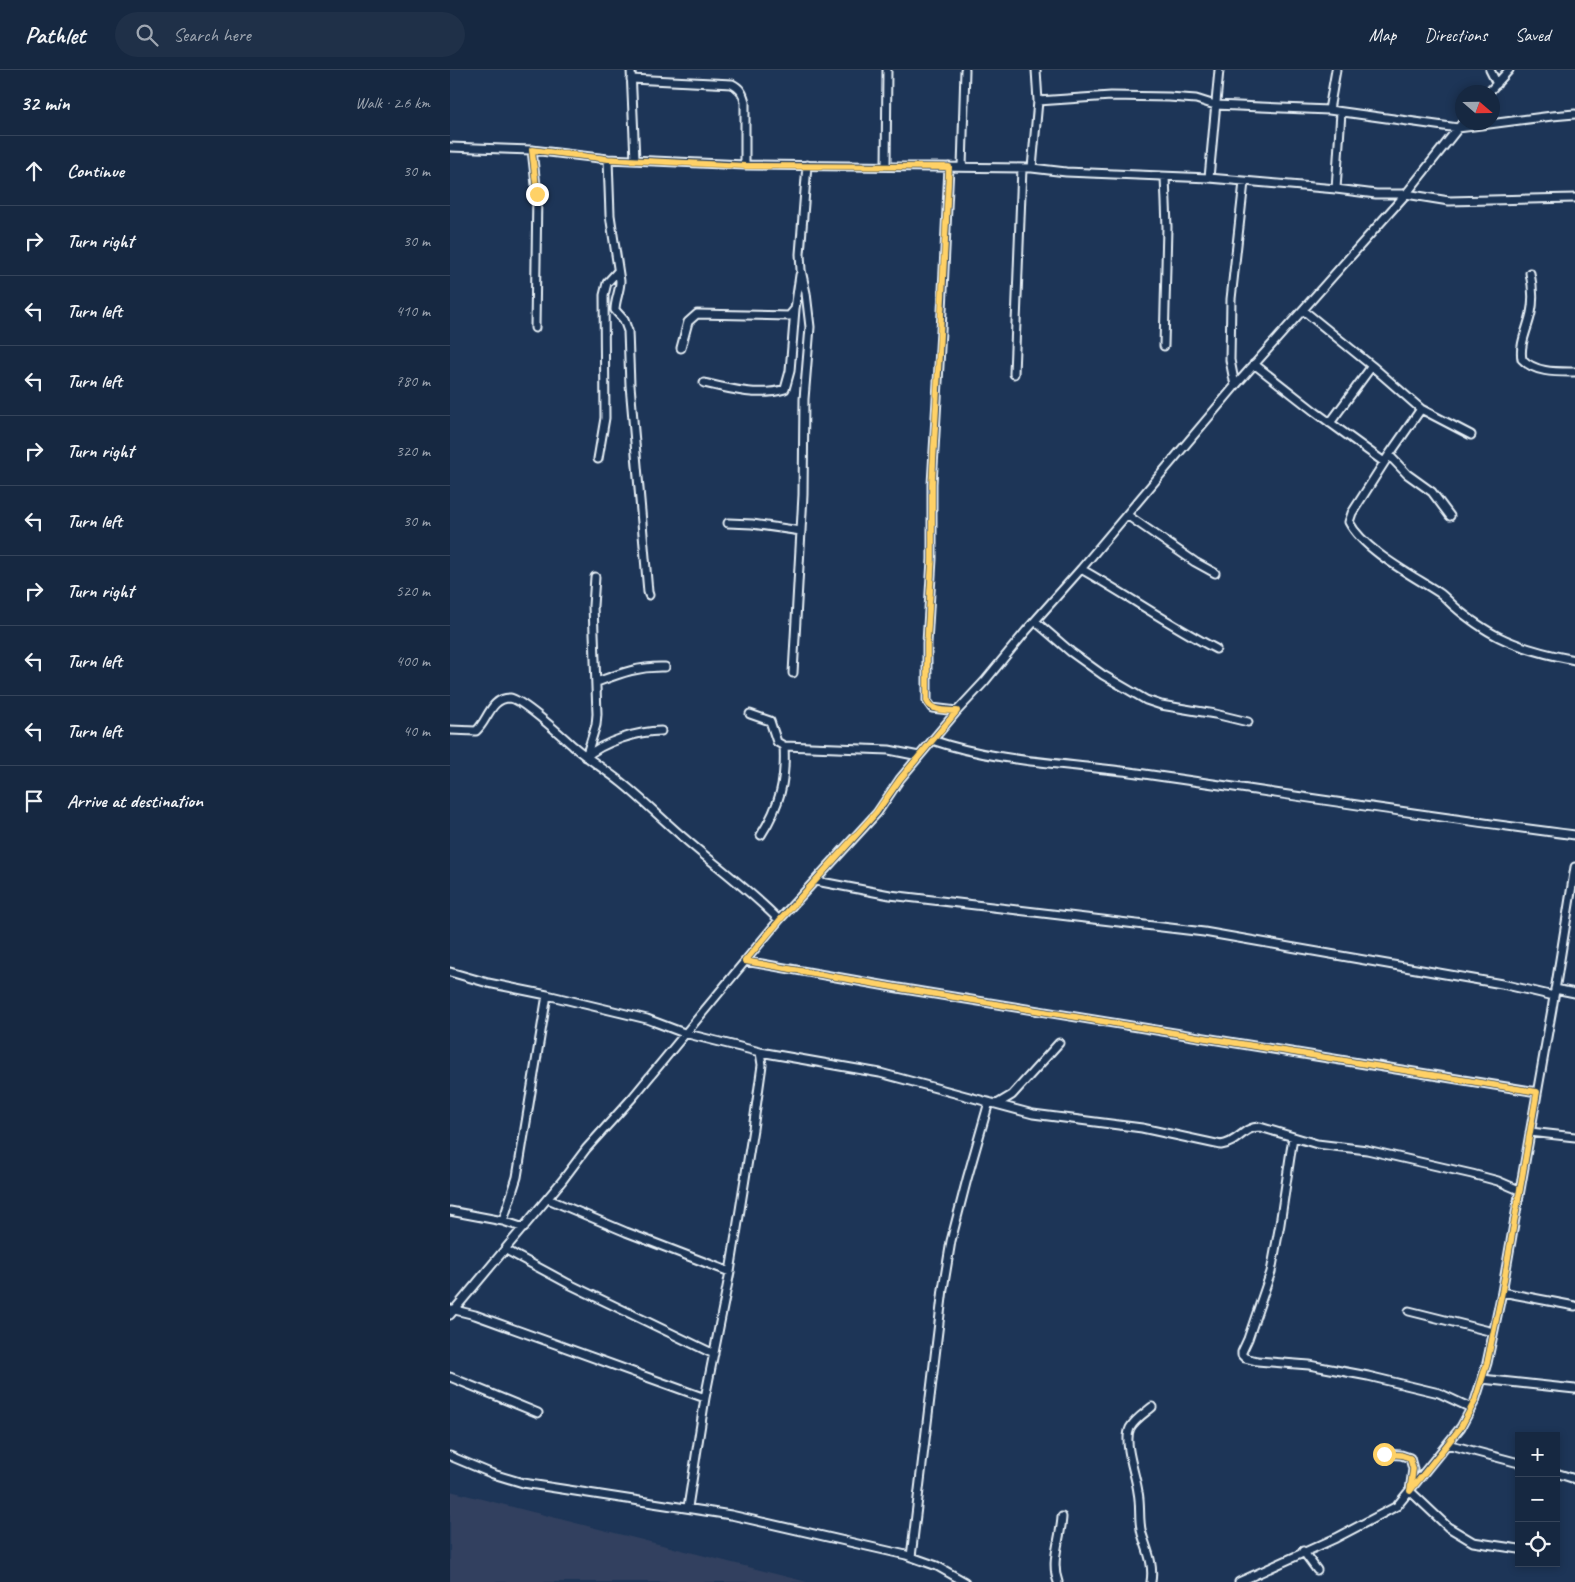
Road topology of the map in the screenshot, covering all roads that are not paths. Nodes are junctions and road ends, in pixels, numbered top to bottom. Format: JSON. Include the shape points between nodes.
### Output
{"nodes":[{"id":1,"x":630,"y":70,"type":"edge"},
{"id":2,"x":887,"y":70,"type":"edge"},
{"id":3,"x":965,"y":70,"type":"edge"},
{"id":4,"x":1036,"y":70,"type":"edge"},
{"id":5,"x":1219,"y":70,"type":"edge"},
{"id":6,"x":1336,"y":70,"type":"edge"},
{"id":7,"x":1490,"y":70,"type":"edge"},
{"id":8,"x":1509,"y":70,"type":"edge"},
{"id":9,"x":630,"y":80,"type":"junction"},
{"id":10,"x":1496,"y":84,"type":"joint"},
{"id":11,"x":1038,"y":101,"type":"junction"},
{"id":12,"x":1215,"y":105,"type":"junction"},
{"id":13,"x":1329,"y":110,"type":"junction"},
{"id":14,"x":1341,"y":112,"type":"junction"},
{"id":15,"x":1575,"y":114,"type":"edge"},
{"id":16,"x":1500,"y":121,"type":"edge"},
{"id":17,"x":1455,"y":124,"type":"edge"},
{"id":18,"x":1457,"y":130,"type":"edge"},
{"id":19,"x":450,"y":147,"type":"edge"},
{"id":20,"x":532,"y":150,"type":"junction"},
{"id":21,"x":608,"y":159,"type":"junction"},
{"id":22,"x":635,"y":160,"type":"junction"},
{"id":23,"x":807,"y":165,"type":"junction"},
{"id":24,"x":745,"y":166,"type":"junction"},
{"id":25,"x":886,"y":166,"type":"junction"},
{"id":26,"x":949,"y":167,"type":"junction"},
{"id":27,"x":962,"y":167,"type":"junction"},
{"id":28,"x":1022,"y":168,"type":"junction"},
{"id":29,"x":1032,"y":168,"type":"junction"},
{"id":30,"x":1165,"y":177,"type":"junction"},
{"id":31,"x":1209,"y":178,"type":"junction"},
{"id":32,"x":1244,"y":182,"type":"junction"},
{"id":33,"x":1336,"y":189,"type":"junction"},
{"id":34,"x":1406,"y":194,"type":"junction"},
{"id":35,"x":1575,"y":198,"type":"edge"},
{"id":36,"x":801,"y":270,"type":"junction"},
{"id":37,"x":618,"y":271,"type":"junction"},
{"id":38,"x":1530,"y":273,"type":"dead end"},
{"id":39,"x":795,"y":309,"type":"junction"},
{"id":40,"x":1303,"y":310,"type":"junction"},
{"id":41,"x":535,"y":328,"type":"dead end"},
{"id":42,"x":1164,"y":346,"type":"dead end"},
{"id":43,"x":681,"y":348,"type":"dead end"},
{"id":44,"x":1254,"y":364,"type":"junction"},
{"id":45,"x":1372,"y":366,"type":"junction"},
{"id":46,"x":1575,"y":372,"type":"edge"},
{"id":47,"x":1014,"y":374,"type":"dead end"},
{"id":48,"x":704,"y":383,"type":"dead end"},
{"id":49,"x":1235,"y":386,"type":"junction"},
{"id":50,"x":1421,"y":409,"type":"junction"},
{"id":51,"x":1330,"y":423,"type":"junction"},
{"id":52,"x":1471,"y":435,"type":"dead end"},
{"id":53,"x":1389,"y":455,"type":"junction"},
{"id":54,"x":598,"y":459,"type":"dead end"},
{"id":55,"x":1384,"y":462,"type":"junction"},
{"id":56,"x":1127,"y":515,"type":"junction"},
{"id":57,"x":1450,"y":516,"type":"dead end"},
{"id":58,"x":728,"y":523,"type":"dead end"},
{"id":59,"x":801,"y":531,"type":"junction"},
{"id":60,"x":1081,"y":569,"type":"junction"},
{"id":61,"x":1215,"y":573,"type":"dead end"},
{"id":62,"x":595,"y":577,"type":"dead end"},
{"id":63,"x":650,"y":595,"type":"dead end"},
{"id":64,"x":1035,"y":621,"type":"junction"},
{"id":65,"x":1216,"y":649,"type":"dead end"},
{"id":66,"x":1575,"y":660,"type":"edge"},
{"id":67,"x":665,"y":668,"type":"dead end"},
{"id":68,"x":793,"y":673,"type":"dead end"},
{"id":69,"x":597,"y":682,"type":"junction"},
{"id":70,"x":957,"y":711,"type":"junction"},
{"id":71,"x":750,"y":714,"type":"dead end"},
{"id":72,"x":1248,"y":722,"type":"dead end"},
{"id":73,"x":450,"y":730,"type":"edge"},
{"id":74,"x":661,"y":731,"type":"dead end"},
{"id":75,"x":932,"y":740,"type":"junction"},
{"id":76,"x":784,"y":746,"type":"junction"},
{"id":77,"x":920,"y":756,"type":"junction"},
{"id":78,"x":586,"y":757,"type":"junction"},
{"id":79,"x":761,"y":835,"type":"dead end"},
{"id":80,"x":1575,"y":835,"type":"edge"},
{"id":81,"x":1575,"y":866,"type":"edge"},
{"id":82,"x":816,"y":881,"type":"junction"},
{"id":83,"x":780,"y":920,"type":"junction"},
{"id":84,"x":745,"y":961,"type":"junction"},
{"id":85,"x":450,"y":972,"type":"edge"},
{"id":86,"x":1554,"y":993,"type":"junction"},
{"id":87,"x":1575,"y":993,"type":"edge"},
{"id":88,"x":546,"y":994,"type":"junction"},
{"id":89,"x":684,"y":1033,"type":"junction"},
{"id":90,"x":1059,"y":1043,"type":"dead end"},
{"id":91,"x":760,"y":1052,"type":"junction"},
{"id":92,"x":1537,"y":1092,"type":"junction"},
{"id":93,"x":989,"y":1102,"type":"junction"},
{"id":94,"x":997,"y":1104,"type":"junction"},
{"id":95,"x":1530,"y":1132,"type":"junction"},
{"id":96,"x":1293,"y":1137,"type":"junction"},
{"id":97,"x":1575,"y":1137,"type":"edge"},
{"id":98,"x":1520,"y":1190,"type":"junction"},
{"id":99,"x":548,"y":1199,"type":"junction"},
{"id":100,"x":450,"y":1212,"type":"edge"},
{"id":101,"x":503,"y":1221,"type":"junction"},
{"id":102,"x":524,"y":1228,"type":"junction"},
{"id":103,"x":506,"y":1250,"type":"junction"},
{"id":104,"x":730,"y":1272,"type":"junction"},
{"id":105,"x":1502,"y":1292,"type":"junction"},
{"id":106,"x":1575,"y":1306,"type":"edge"},
{"id":107,"x":452,"y":1311,"type":"edge"},
{"id":108,"x":1409,"y":1311,"type":"dead end"},
{"id":109,"x":1493,"y":1332,"type":"junction"},
{"id":110,"x":714,"y":1354,"type":"junction"},
{"id":111,"x":450,"y":1377,"type":"edge"},
{"id":112,"x":1482,"y":1379,"type":"junction"},
{"id":113,"x":1575,"y":1389,"type":"edge"},
{"id":114,"x":705,"y":1398,"type":"junction"},
{"id":115,"x":1152,"y":1407,"type":"dead end"},
{"id":116,"x":1471,"y":1408,"type":"junction"},
{"id":117,"x":538,"y":1413,"type":"dead end"},
{"id":118,"x":1447,"y":1444,"type":"junction"},
{"id":119,"x":1384,"y":1454,"type":"dead end"},
{"id":120,"x":450,"y":1456,"type":"edge"},
{"id":121,"x":1515,"y":1462,"type":"edge"},
{"id":122,"x":1560,"y":1474,"type":"edge"},
{"id":123,"x":1575,"y":1478,"type":"edge"},
{"id":124,"x":1410,"y":1491,"type":"junction"},
{"id":125,"x":688,"y":1507,"type":"junction"},
{"id":126,"x":1062,"y":1517,"type":"dead end"},
{"id":127,"x":1515,"y":1548,"type":"edge"},
{"id":128,"x":1303,"y":1552,"type":"junction"},
{"id":129,"x":911,"y":1557,"type":"junction"},
{"id":130,"x":1317,"y":1570,"type":"dead end"},
{"id":131,"x":965,"y":1582,"type":"edge"},
{"id":132,"x":1058,"y":1582,"type":"edge"},
{"id":133,"x":1151,"y":1582,"type":"edge"},
{"id":134,"x":1239,"y":1582,"type":"edge"}],
"edges":[{"from":1,"to":9,"type":"street"},
{"from":2,"to":25,"type":"street"},
{"from":3,"to":27,"type":"street"},
{"from":4,"to":11,"type":"street"},
{"from":5,"to":12,"type":"street"},
{"from":6,"to":13,"type":"street"},
{"from":7,"to":10,"type":"street"},
{"from":8,"to":10,"type":"street"},
{"from":9,"to":22,"type":"street"},
{"from":9,"to":24,"type":"street","via":[[732,84],[738,87],[745,102]]},
{"from":11,"to":12,"type":"street","via":[[1111,96],[1169,97]]},
{"from":11,"to":29,"type":"street"},
{"from":12,"to":13,"type":"street"},
{"from":12,"to":31,"type":"street"},
{"from":13,"to":14,"type":"street"},
{"from":14,"to":17,"type":"street"},
{"from":14,"to":33,"type":"street"},
{"from":15,"to":16,"type":"street"},
{"from":18,"to":34,"type":"street"},
{"from":19,"to":20,"type":"street"},
{"from":20,"to":21,"type":"street"},
{"from":20,"to":41,"type":"street","via":[[537,194]]},
{"from":21,"to":22,"type":"street"},
{"from":21,"to":37,"type":"street","via":[[610,215]]},
{"from":22,"to":24,"type":"street"},
{"from":23,"to":24,"type":"street"},
{"from":23,"to":25,"type":"street"},
{"from":23,"to":36,"type":"street"},
{"from":25,"to":26,"type":"street"},
{"from":26,"to":27,"type":"street"},
{"from":26,"to":70,"type":"street","via":[[932,484],[927,701],[932,708]]},
{"from":27,"to":28,"type":"street"},
{"from":28,"to":29,"type":"street"},
{"from":28,"to":47,"type":"street"},
{"from":29,"to":30,"type":"street"},
{"from":30,"to":31,"type":"street"},
{"from":30,"to":42,"type":"street"},
{"from":31,"to":32,"type":"street"},
{"from":32,"to":33,"type":"street"},
{"from":32,"to":49,"type":"street","via":[[1232,299],[1230,360]]},
{"from":33,"to":34,"type":"street"},
{"from":34,"to":35,"type":"street","via":[[1449,201]]},
{"from":34,"to":40,"type":"street"},
{"from":36,"to":39,"type":"street"},
{"from":36,"to":59,"type":"street","via":[[810,327],[804,399]]},
{"from":37,"to":54,"type":"street","via":[[607,283],[604,295],[605,418]]},
{"from":37,"to":63,"type":"street","via":[[620,288],[615,310],[628,331]]},
{"from":38,"to":46,"type":"street","via":[[1533,304],[1521,349],[1522,359],[1526,364],[1545,371]]},
{"from":39,"to":43,"type":"street","via":[[789,316],[775,317],[697,314],[688,322]]},
{"from":39,"to":48,"type":"street","via":[[790,371],[785,389],[765,392]]},
{"from":40,"to":44,"type":"street"},
{"from":40,"to":45,"type":"street"},
{"from":44,"to":49,"type":"street"},
{"from":44,"to":51,"type":"street"},
{"from":45,"to":50,"type":"street"},
{"from":45,"to":51,"type":"street"},
{"from":49,"to":56,"type":"street"},
{"from":50,"to":52,"type":"street"},
{"from":50,"to":53,"type":"street"},
{"from":51,"to":55,"type":"street"},
{"from":53,"to":55,"type":"street"},
{"from":53,"to":57,"type":"street","via":[[1407,474],[1432,492]]},
{"from":55,"to":66,"type":"street","via":[[1349,517],[1352,528],[1360,537],[1497,636],[1528,649]]},
{"from":56,"to":60,"type":"street"},
{"from":56,"to":61,"type":"street"},
{"from":58,"to":59,"type":"street"},
{"from":59,"to":68,"type":"street"},
{"from":60,"to":64,"type":"street"},
{"from":60,"to":65,"type":"street"},
{"from":62,"to":69,"type":"street","via":[[593,606]]},
{"from":64,"to":70,"type":"street"},
{"from":64,"to":72,"type":"street","via":[[1103,675],[1146,700]]},
{"from":67,"to":69,"type":"street","via":[[635,668]]},
{"from":69,"to":78,"type":"street","via":[[596,725]]},
{"from":70,"to":75,"type":"street"},
{"from":71,"to":76,"type":"street","via":[[770,721],[777,742]]},
{"from":73,"to":78,"type":"street","via":[[476,731],[495,704],[500,700],[514,699]]},
{"from":74,"to":78,"type":"street","via":[[610,743],[596,748]]},
{"from":75,"to":77,"type":"street"},
{"from":75,"to":80,"type":"street","via":[[957,749],[996,756]]},
{"from":76,"to":77,"type":"street","via":[[889,750]]},
{"from":76,"to":79,"type":"street","via":[[781,792]]},
{"from":77,"to":82,"type":"street","via":[[876,813]]},
{"from":78,"to":83,"type":"street","via":[[621,782]]},
{"from":81,"to":86,"type":"street"},
{"from":82,"to":83,"type":"street"},
{"from":82,"to":86,"type":"street","via":[[890,895],[1204,932]]},
{"from":83,"to":84,"type":"street"},
{"from":84,"to":89,"type":"street"},
{"from":84,"to":92,"type":"street"},
{"from":85,"to":88,"type":"street"},
{"from":86,"to":87,"type":"street"},
{"from":86,"to":92,"type":"street"},
{"from":88,"to":89,"type":"street","via":[[647,1019]]},
{"from":88,"to":101,"type":"street","via":[[516,1177]]},
{"from":89,"to":91,"type":"street"},
{"from":89,"to":99,"type":"street"},
{"from":90,"to":94,"type":"street","via":[[1012,1095]]},
{"from":91,"to":93,"type":"street","via":[[880,1074]]},
{"from":91,"to":104,"type":"street","via":[[762,1065]]},
{"from":92,"to":95,"type":"street"},
{"from":93,"to":94,"type":"street"},
{"from":93,"to":129,"type":"street","via":[[954,1232],[943,1289]]},
{"from":94,"to":96,"type":"street","via":[[1033,1114],[1142,1128],[1221,1145],[1236,1140],[1252,1127]]},
{"from":95,"to":97,"type":"street"},
{"from":95,"to":98,"type":"street"},
{"from":96,"to":98,"type":"street","via":[[1453,1170]]},
{"from":96,"to":116,"type":"street","via":[[1271,1272],[1242,1355],[1257,1361],[1309,1365],[1368,1376],[1439,1393]]},
{"from":98,"to":105,"type":"street"},
{"from":99,"to":102,"type":"street"},
{"from":99,"to":104,"type":"street"},
{"from":100,"to":101,"type":"street"},
{"from":101,"to":102,"type":"street"},
{"from":102,"to":103,"type":"street"},
{"from":103,"to":107,"type":"street"},
{"from":103,"to":110,"type":"street"},
{"from":104,"to":110,"type":"street"},
{"from":105,"to":106,"type":"street"},
{"from":105,"to":109,"type":"street"},
{"from":107,"to":114,"type":"street","via":[[475,1314]]},
{"from":108,"to":109,"type":"street"},
{"from":109,"to":112,"type":"street"},
{"from":110,"to":114,"type":"street"},
{"from":111,"to":117,"type":"street"},
{"from":112,"to":113,"type":"street"},
{"from":112,"to":116,"type":"street"},
{"from":114,"to":125,"type":"street"},
{"from":115,"to":133,"type":"street","via":[[1135,1421],[1128,1436],[1139,1493],[1139,1520],[1150,1554]]},
{"from":116,"to":118,"type":"street"},
{"from":118,"to":121,"type":"street"},
{"from":118,"to":124,"type":"street"},
{"from":119,"to":124,"type":"street","via":[[1410,1458],[1413,1469]]},
{"from":120,"to":125,"type":"street","via":[[523,1483]]},
{"from":122,"to":123,"type":"street"},
{"from":124,"to":127,"type":"street","via":[[1448,1527],[1473,1542]]},
{"from":124,"to":128,"type":"street","via":[[1397,1506]]},
{"from":125,"to":129,"type":"street"},
{"from":126,"to":132,"type":"street","via":[[1055,1560]]},
{"from":128,"to":130,"type":"street"},
{"from":128,"to":134,"type":"street"},
{"from":129,"to":131,"type":"street","via":[[937,1566]]}]}
